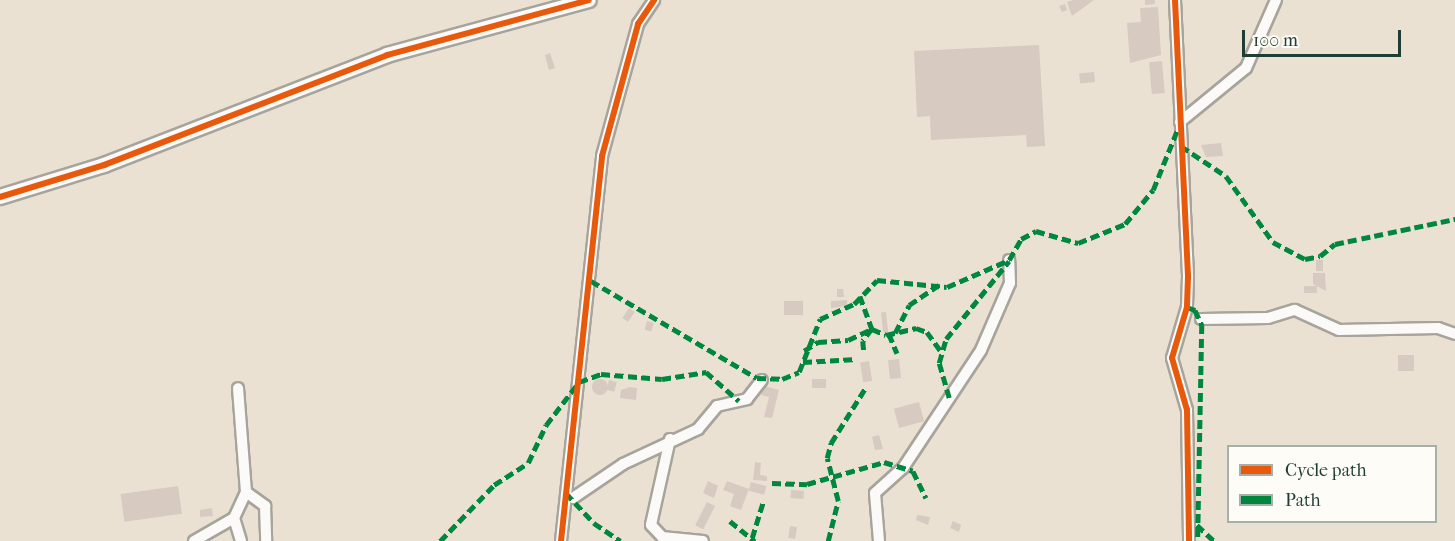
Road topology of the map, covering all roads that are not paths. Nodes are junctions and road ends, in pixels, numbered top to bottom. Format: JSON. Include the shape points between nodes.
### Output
{"nodes":[{"id":1,"x":589,"y":0,"type":"edge"},
{"id":2,"x":654,"y":0,"type":"edge"},
{"id":3,"x":1175,"y":0,"type":"edge"},
{"id":4,"x":1276,"y":0,"type":"edge"},
{"id":5,"x":1180,"y":122,"type":"junction"},
{"id":6,"x":0,"y":197,"type":"edge"},
{"id":7,"x":1009,"y":260,"type":"dead end"},
{"id":8,"x":1201,"y":319,"type":"dead end"},
{"id":9,"x":1455,"y":334,"type":"edge"},
{"id":10,"x":762,"y":380,"type":"dead end"},
{"id":11,"x":238,"y":388,"type":"dead end"},
{"id":12,"x":670,"y":439,"type":"junction"},
{"id":13,"x":246,"y":492,"type":"junction"},
{"id":14,"x":573,"y":498,"type":"dead end"},
{"id":15,"x":234,"y":519,"type":"junction"},
{"id":16,"x":194,"y":541,"type":"edge"},
{"id":17,"x":241,"y":541,"type":"edge"},
{"id":18,"x":266,"y":541,"type":"edge"},
{"id":19,"x":561,"y":541,"type":"edge"},
{"id":20,"x":703,"y":541,"type":"edge"},
{"id":21,"x":879,"y":541,"type":"edge"},
{"id":22,"x":1189,"y":541,"type":"edge"}],
"edges":[{"from":1,"to":6,"type":"street","via":[[387,55],[104,165]]},
{"from":2,"to":19,"type":"street","via":[[638,24],[602,156]]},
{"from":3,"to":5,"type":"street"},
{"from":4,"to":5,"type":"street","via":[[1246,68]]},
{"from":5,"to":22,"type":"street","via":[[1188,297],[1172,358],[1187,410]]},
{"from":7,"to":21,"type":"street","via":[[1010,283],[981,350],[903,468],[875,493]]},
{"from":8,"to":9,"type":"street","via":[[1268,318],[1295,310],[1339,330],[1438,328]]},
{"from":10,"to":12,"type":"street","via":[[747,399],[717,406],[698,429]]},
{"from":11,"to":13,"type":"street"},
{"from":12,"to":14,"type":"street"},
{"from":12,"to":20,"type":"street","via":[[651,525],[662,537]]},
{"from":13,"to":15,"type":"street"},
{"from":13,"to":18,"type":"street","via":[[265,506]]},
{"from":15,"to":16,"type":"street"},
{"from":15,"to":17,"type":"street"}]}
